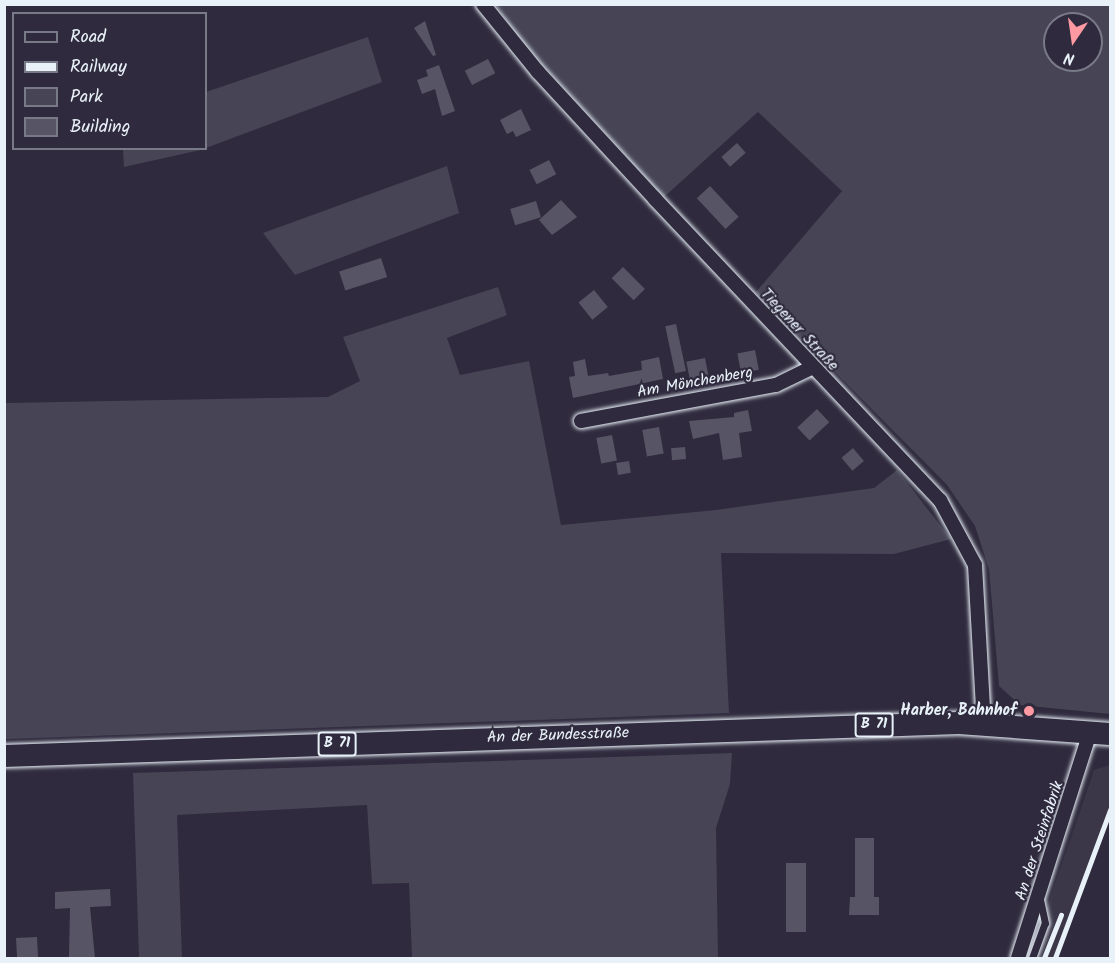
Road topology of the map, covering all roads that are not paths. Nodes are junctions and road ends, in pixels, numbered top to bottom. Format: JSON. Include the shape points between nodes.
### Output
{"nodes":[{"id":1,"x":483,"y":4,"type":"edge"},
{"id":2,"x":811,"y":368,"type":"junction"},
{"id":3,"x":581,"y":421,"type":"dead end"},
{"id":4,"x":984,"y":724,"type":"junction"},
{"id":5,"x":1100,"y":733,"type":"edge"},
{"id":6,"x":4,"y":756,"type":"edge"},
{"id":7,"x":1039,"y":897,"type":"junction"},
{"id":8,"x":1018,"y":958,"type":"edge"},
{"id":9,"x":1032,"y":958,"type":"edge"}],
"edges":[{"from":1,"to":2,"type":"street","name":"Tiegener Straße","via":[[538,72]]},
{"from":2,"to":3,"type":"street","name":"Am Mönchenberg","via":[[776,385]]},
{"from":2,"to":4,"type":"street","name":"Tiegener Straße","via":[[940,500],[961,533],[975,565]]},
{"from":4,"to":5,"type":"main road","name":"An der Bundesstraße","number":"B 71"},
{"from":4,"to":6,"type":"main road","name":"An der Bundesstraße","number":"B 71"},
{"from":5,"to":7,"type":"street","name":"An der Steinfabrik"},
{"from":7,"to":8,"type":"street","name":"An der Steinfabrik"},
{"from":7,"to":9,"type":"lane","via":[[1046,923]]}]}
